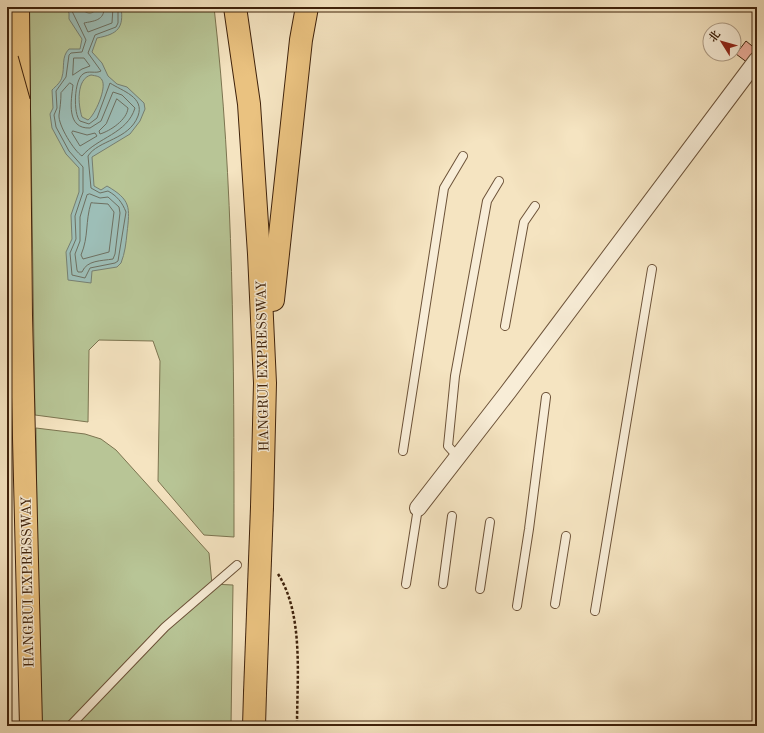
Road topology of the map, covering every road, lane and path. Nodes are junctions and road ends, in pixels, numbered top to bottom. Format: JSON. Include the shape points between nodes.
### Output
{"nodes":[{"id":1,"x":13,"y":7,"type":"edge"},
{"id":2,"x":18,"y":7,"type":"edge"},
{"id":3,"x":235,"y":7,"type":"edge"},
{"id":4,"x":307,"y":7,"type":"edge"},
{"id":5,"x":7,"y":59,"type":"edge"},
{"id":6,"x":757,"y":60,"type":"edge"},
{"id":7,"x":18,"y":102,"type":"junction"},
{"id":8,"x":463,"y":156,"type":"dead end"},
{"id":9,"x":500,"y":181,"type":"dead end"},
{"id":10,"x":535,"y":206,"type":"dead end"},
{"id":11,"x":652,"y":269,"type":"dead end"},
{"id":12,"x":504,"y":326,"type":"dead end"},
{"id":13,"x":265,"y":383,"type":"junction"},
{"id":14,"x":546,"y":397,"type":"dead end"},
{"id":15,"x":403,"y":451,"type":"dead end"},
{"id":16,"x":457,"y":456,"type":"junction"},
{"id":17,"x":418,"y":508,"type":"joint"},
{"id":18,"x":452,"y":516,"type":"dead end"},
{"id":19,"x":490,"y":522,"type":"dead end"},
{"id":20,"x":566,"y":536,"type":"dead end"},
{"id":21,"x":237,"y":565,"type":"dead end"},
{"id":22,"x":274,"y":570,"type":"dead end"},
{"id":23,"x":406,"y":584,"type":"dead end"},
{"id":24,"x":443,"y":584,"type":"dead end"},
{"id":25,"x":480,"y":590,"type":"dead end"},
{"id":26,"x":555,"y":604,"type":"dead end"},
{"id":27,"x":516,"y":606,"type":"dead end"},
{"id":28,"x":596,"y":611,"type":"dead end"},
{"id":29,"x":27,"y":726,"type":"edge"},
{"id":30,"x":31,"y":726,"type":"edge"},
{"id":31,"x":70,"y":726,"type":"edge"},
{"id":32,"x":254,"y":726,"type":"edge"},
{"id":33,"x":297,"y":726,"type":"edge"}],
"edges":[{"from":1,"to":29,"type":"lane"},
{"from":2,"to":7,"type":"highway","name":"HANGRUI EXPRESSWAY","bridge":true},
{"from":3,"to":13,"type":"highway","name":"HANGRUI EXPRESSWAY","via":[[249,104],[260,254]]},
{"from":4,"to":13,"type":"highway","via":[[301,40]]},
{"from":5,"to":7,"type":"highway","bridge":true},
{"from":6,"to":16,"type":"street","via":[[508,392]]},
{"from":7,"to":30,"type":"highway","name":"HANGRUI EXPRESSWAY"},
{"from":8,"to":15,"type":"lane","via":[[444,188]]},
{"from":9,"to":16,"type":"lane","via":[[487,200],[455,376],[448,446]]},
{"from":10,"to":12,"type":"lane","via":[[524,222]]},
{"from":11,"to":28,"type":"lane"},
{"from":13,"to":32,"type":"highway","name":"HANGRUI EXPRESSWAY","bridge":true},
{"from":14,"to":27,"type":"lane"},
{"from":16,"to":17,"type":"street"},
{"from":17,"to":23,"type":"lane"},
{"from":18,"to":24,"type":"lane"},
{"from":19,"to":25,"type":"lane"},
{"from":20,"to":26,"type":"lane"},
{"from":21,"to":31,"type":"lane","via":[[165,627]]},
{"from":22,"to":33,"type":"path","via":[[290,598],[297,641]]}]}
